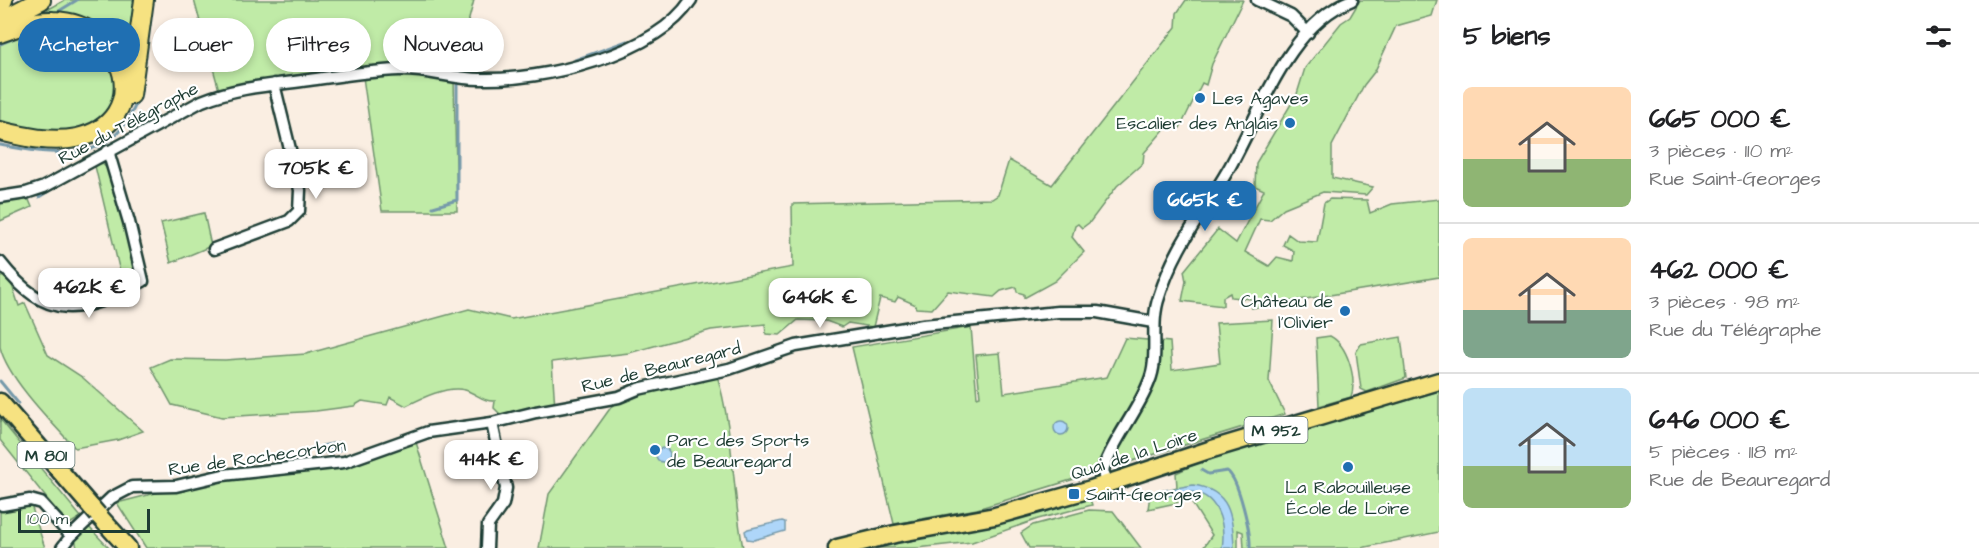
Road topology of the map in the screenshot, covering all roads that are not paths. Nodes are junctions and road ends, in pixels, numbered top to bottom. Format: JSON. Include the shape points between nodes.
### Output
{"nodes":[{"id":1,"x":41,"y":0,"type":"edge"},
{"id":2,"x":144,"y":0,"type":"edge"},
{"id":3,"x":691,"y":0,"type":"edge"},
{"id":4,"x":1257,"y":0,"type":"edge"},
{"id":5,"x":1346,"y":1,"type":"edge"},
{"id":6,"x":0,"y":21,"type":"edge"},
{"id":7,"x":0,"y":33,"type":"edge"},
{"id":8,"x":1308,"y":33,"type":"junction"},
{"id":9,"x":274,"y":84,"type":"junction"},
{"id":10,"x":0,"y":131,"type":"edge"},
{"id":11,"x":0,"y":137,"type":"edge"},
{"id":12,"x":108,"y":151,"type":"junction"},
{"id":13,"x":0,"y":197,"type":"edge"},
{"id":14,"x":214,"y":249,"type":"dead end"},
{"id":15,"x":0,"y":262,"type":"edge"},
{"id":16,"x":1153,"y":322,"type":"junction"},
{"id":17,"x":1439,"y":381,"type":"edge"},
{"id":18,"x":0,"y":402,"type":"edge"},
{"id":19,"x":494,"y":422,"type":"junction"},
{"id":20,"x":1106,"y":485,"type":"junction"},
{"id":21,"x":2,"y":505,"type":"dead end"},
{"id":22,"x":110,"y":528,"type":"junction"},
{"id":23,"x":71,"y":536,"type":"junction"},
{"id":24,"x":62,"y":548,"type":"edge"},
{"id":25,"x":120,"y":548,"type":"edge"},
{"id":26,"x":128,"y":548,"type":"edge"},
{"id":27,"x":487,"y":548,"type":"edge"},
{"id":28,"x":837,"y":548,"type":"edge"}],
"edges":[{"from":1,"to":6,"type":"highway"},
{"from":2,"to":11,"type":"highway","via":[[131,95],[111,128],[94,139],[65,146]]},
{"from":3,"to":9,"type":"street","name":"Rue du Télégraphe","via":[[667,26],[638,44],[562,69],[482,80],[399,70]]},
{"from":4,"to":8,"type":"street","via":[[1292,16]]},
{"from":5,"to":8,"type":"street"},
{"from":7,"to":10,"type":"highway","via":[[45,21],[81,26],[97,34],[115,53],[124,85],[112,116],[99,129],[83,136],[45,139]]},
{"from":8,"to":16,"type":"street","via":[[1272,83],[1231,164],[1178,247]]},
{"from":9,"to":12,"type":"street","name":"Rue du Télégraphe","via":[[217,95]]},
{"from":9,"to":14,"type":"street","via":[[300,190],[299,211],[289,220]]},
{"from":12,"to":13,"type":"street","name":"Rue du Télégraphe","via":[[44,187]]},
{"from":12,"to":15,"type":"street","via":[[143,281],[111,297],[79,306],[58,306],[33,297]]},
{"from":16,"to":19,"type":"street","name":"Rue de Beauregard","via":[[1076,311],[923,325],[796,346],[729,369],[638,389],[619,397]]},
{"from":16,"to":20,"type":"street","via":[[1152,374],[1104,467]]},
{"from":17,"to":20,"type":"main road","name":"Quai de la Loire","number":"M 952"},
{"from":18,"to":22,"type":"main road","number":"M 801"},
{"from":19,"to":23,"type":"street","name":"Rue de Rochecorbon","via":[[428,432],[344,462],[223,475],[166,487],[132,487],[111,498]]},
{"from":19,"to":27,"type":"street","via":[[497,457],[506,488],[503,504],[488,525]]},
{"from":20,"to":28,"type":"main road","name":"Quai de la Loire","number":"M 952","via":[[995,516]]},
{"from":21,"to":23,"type":"street","via":[[41,502]]},
{"from":22,"to":25,"type":"main road","number":"M 801"},
{"from":22,"to":26,"type":"main road","number":"M 801"},
{"from":23,"to":24,"type":"street","name":"Rue de Rochecorbon"}]}
